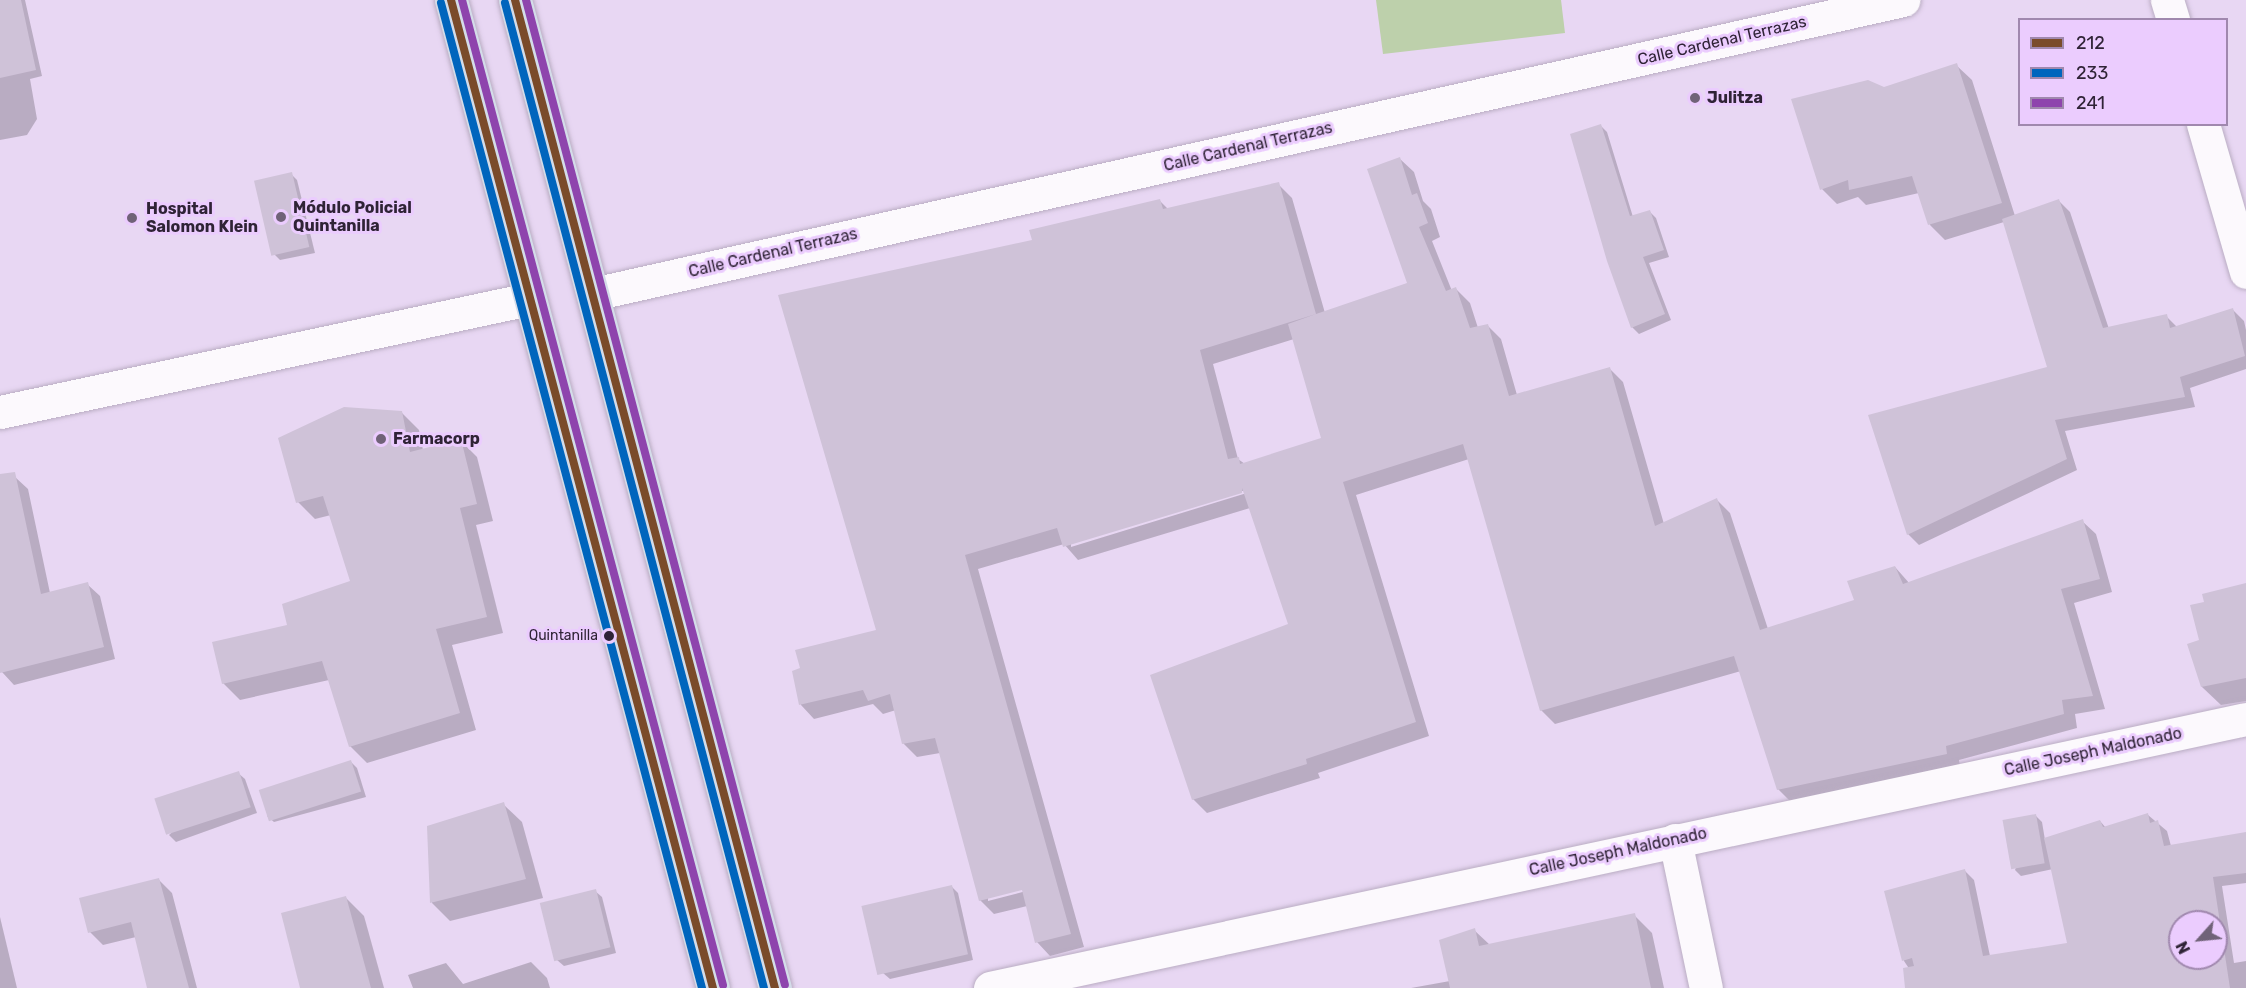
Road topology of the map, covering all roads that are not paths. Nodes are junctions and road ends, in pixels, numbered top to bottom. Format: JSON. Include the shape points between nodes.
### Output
{"nodes":[{"id":1,"x":451,"y":0,"type":"edge"},
{"id":2,"x":515,"y":0,"type":"edge"},
{"id":3,"x":1903,"y":0,"type":"edge"},
{"id":4,"x":2167,"y":0,"type":"edge"},
{"id":5,"x":2172,"y":18,"type":"edge"},
{"id":6,"x":2204,"y":126,"type":"edge"},
{"id":7,"x":2246,"y":272,"type":"edge"},
{"id":8,"x":593,"y":294,"type":"junction"},
{"id":9,"x":529,"y":299,"type":"junction"},
{"id":10,"x":0,"y":412,"type":"edge"},
{"id":11,"x":2246,"y":719,"type":"edge"},
{"id":12,"x":1675,"y":840,"type":"junction"},
{"id":13,"x":713,"y":988,"type":"edge"},
{"id":14,"x":775,"y":988,"type":"edge"},
{"id":15,"x":990,"y":988,"type":"edge"},
{"id":16,"x":1707,"y":988,"type":"edge"}],
"edges":[{"from":1,"to":9,"type":"highway"},
{"from":2,"to":8,"type":"highway"},
{"from":3,"to":8,"type":"street","name":"Calle Cardenal Terrazas"},
{"from":4,"to":5,"type":"street"},
{"from":6,"to":7,"type":"street"},
{"from":8,"to":14,"type":"highway"},
{"from":9,"to":10,"type":"street"},
{"from":9,"to":13,"type":"highway"},
{"from":11,"to":12,"type":"street","name":"Calle Joseph Maldonado"},
{"from":12,"to":15,"type":"street","name":"Calle Joseph Maldonado"},
{"from":12,"to":16,"type":"street"}]}
